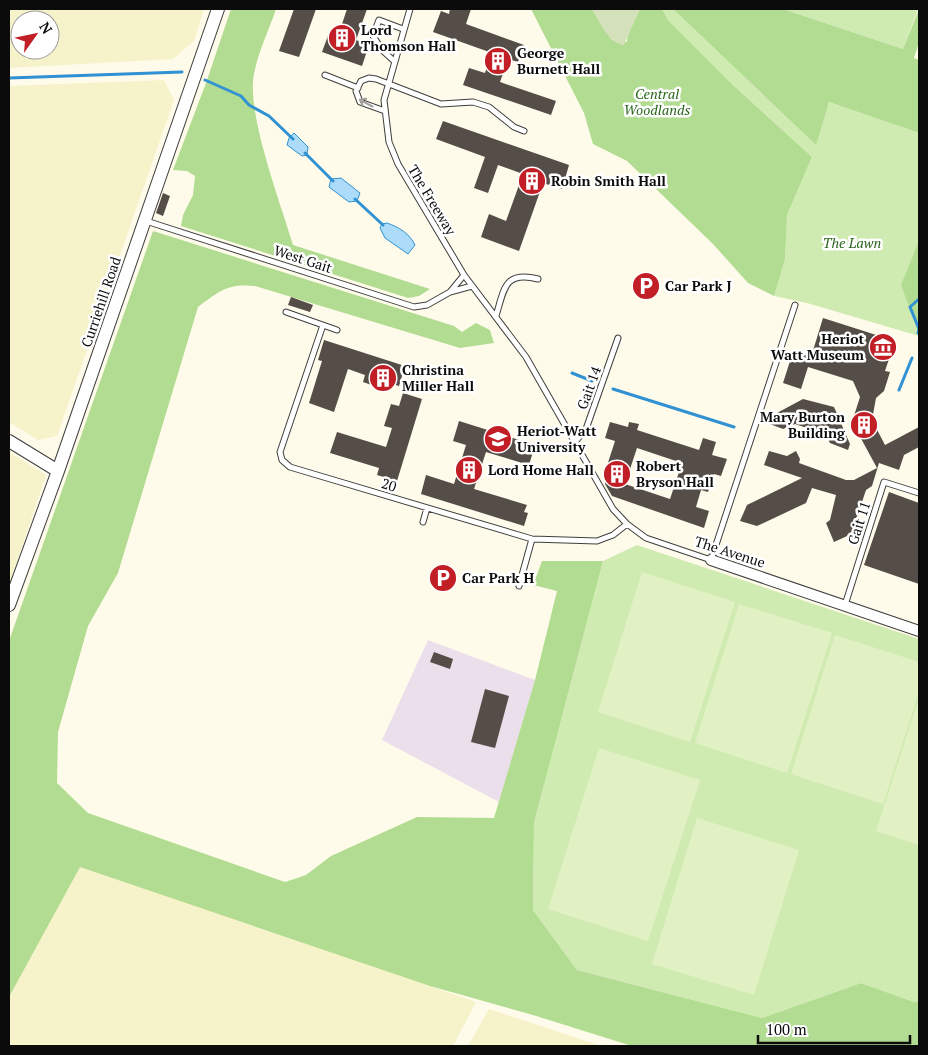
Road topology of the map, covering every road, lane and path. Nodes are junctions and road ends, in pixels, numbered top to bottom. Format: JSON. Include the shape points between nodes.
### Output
{"nodes":[{"id":1,"x":218,"y":9,"type":"edge"},
{"id":2,"x":410,"y":9,"type":"edge"},
{"id":3,"x":404,"y":29,"type":"junction"},
{"id":4,"x":394,"y":61,"type":"junction"},
{"id":5,"x":325,"y":75,"type":"dead end"},
{"id":6,"x":388,"y":83,"type":"junction"},
{"id":7,"x":358,"y":88,"type":"junction"},
{"id":8,"x":385,"y":111,"type":"junction"},
{"id":9,"x":524,"y":131,"type":"dead end"},
{"id":10,"x":145,"y":221,"type":"junction"},
{"id":11,"x":464,"y":275,"type":"junction"},
{"id":12,"x":538,"y":279,"type":"dead end"},
{"id":13,"x":472,"y":286,"type":"junction"},
{"id":14,"x":450,"y":292,"type":"junction"},
{"id":15,"x":795,"y":305,"type":"dead end"},
{"id":16,"x":286,"y":312,"type":"dead end"},
{"id":17,"x":496,"y":316,"type":"junction"},
{"id":18,"x":323,"y":325,"type":"junction"},
{"id":19,"x":337,"y":330,"type":"dead end"},
{"id":20,"x":618,"y":338,"type":"dead end"},
{"id":21,"x":9,"y":441,"type":"edge"},
{"id":22,"x":574,"y":443,"type":"junction"},
{"id":23,"x":58,"y":471,"type":"junction"},
{"id":24,"x":919,"y":493,"type":"edge"},
{"id":25,"x":427,"y":508,"type":"junction"},
{"id":26,"x":423,"y":522,"type":"dead end"},
{"id":27,"x":627,"y":524,"type":"junction"},
{"id":28,"x":532,"y":539,"type":"junction"},
{"id":29,"x":711,"y":560,"type":"junction"},
{"id":30,"x":519,"y":586,"type":"dead end"},
{"id":31,"x":9,"y":605,"type":"edge"},
{"id":32,"x":845,"y":605,"type":"junction"},
{"id":33,"x":919,"y":631,"type":"edge"}],
"edges":[{"from":1,"to":10,"type":"street","name":"Curriehill Road"},
{"from":2,"to":3,"type":"lane"},
{"from":3,"to":4,"type":"lane"},
{"from":3,"to":4,"type":"lane","via":[[379,20],[373,36]]},
{"from":4,"to":6,"type":"lane","name":"The Freeway"},
{"from":5,"to":7,"type":"lane"},
{"from":6,"to":7,"type":"lane","via":[[369,78],[361,81]]},
{"from":6,"to":8,"type":"lane","name":"The Freeway"},
{"from":6,"to":9,"type":"lane","via":[[441,104],[473,102],[489,107]]},
{"from":8,"to":7,"type":"lane","one_way":true,"via":[[360,102]]},
{"from":8,"to":11,"type":"lane","name":"The Freeway","via":[[389,142],[398,164]]},
{"from":10,"to":14,"type":"lane","name":"West Gait","via":[[414,307],[427,306]]},
{"from":10,"to":23,"type":"street","name":"Curriehill Road"},
{"from":11,"to":13,"type":"lane","name":"The Freeway"},
{"from":11,"to":14,"type":"lane","name":"West Gait"},
{"from":12,"to":17,"type":"lane","via":[[526,276],[512,279],[503,293]]},
{"from":13,"to":14,"type":"lane","name":"West Gait"},
{"from":13,"to":17,"type":"lane","name":"The Freeway"},
{"from":15,"to":29,"type":"lane"},
{"from":16,"to":18,"type":"lane"},
{"from":17,"to":22,"type":"lane","via":[[526,357]]},
{"from":18,"to":19,"type":"lane"},
{"from":18,"to":25,"type":"lane","name":"20","via":[[280,452],[282,460],[290,466]]},
{"from":20,"to":22,"type":"lane","name":"Gait 14","via":[[586,429]]},
{"from":21,"to":23,"type":"street"},
{"from":22,"to":27,"type":"lane","name":"The Avenue","via":[[602,493]]},
{"from":23,"to":31,"type":"street","name":"Curriehill Road"},
{"from":24,"to":32,"type":"lane","name":"Gait 11","via":[[884,482]]},
{"from":25,"to":26,"type":"lane"},
{"from":25,"to":28,"type":"lane","name":"20"},
{"from":27,"to":28,"type":"lane","name":"20","via":[[613,535],[597,540]]},
{"from":27,"to":29,"type":"lane","name":"The Avenue","via":[[646,538]]},
{"from":28,"to":30,"type":"lane"},
{"from":29,"to":32,"type":"street","name":"The Avenue"},
{"from":32,"to":33,"type":"street","name":"The Avenue"}]}
